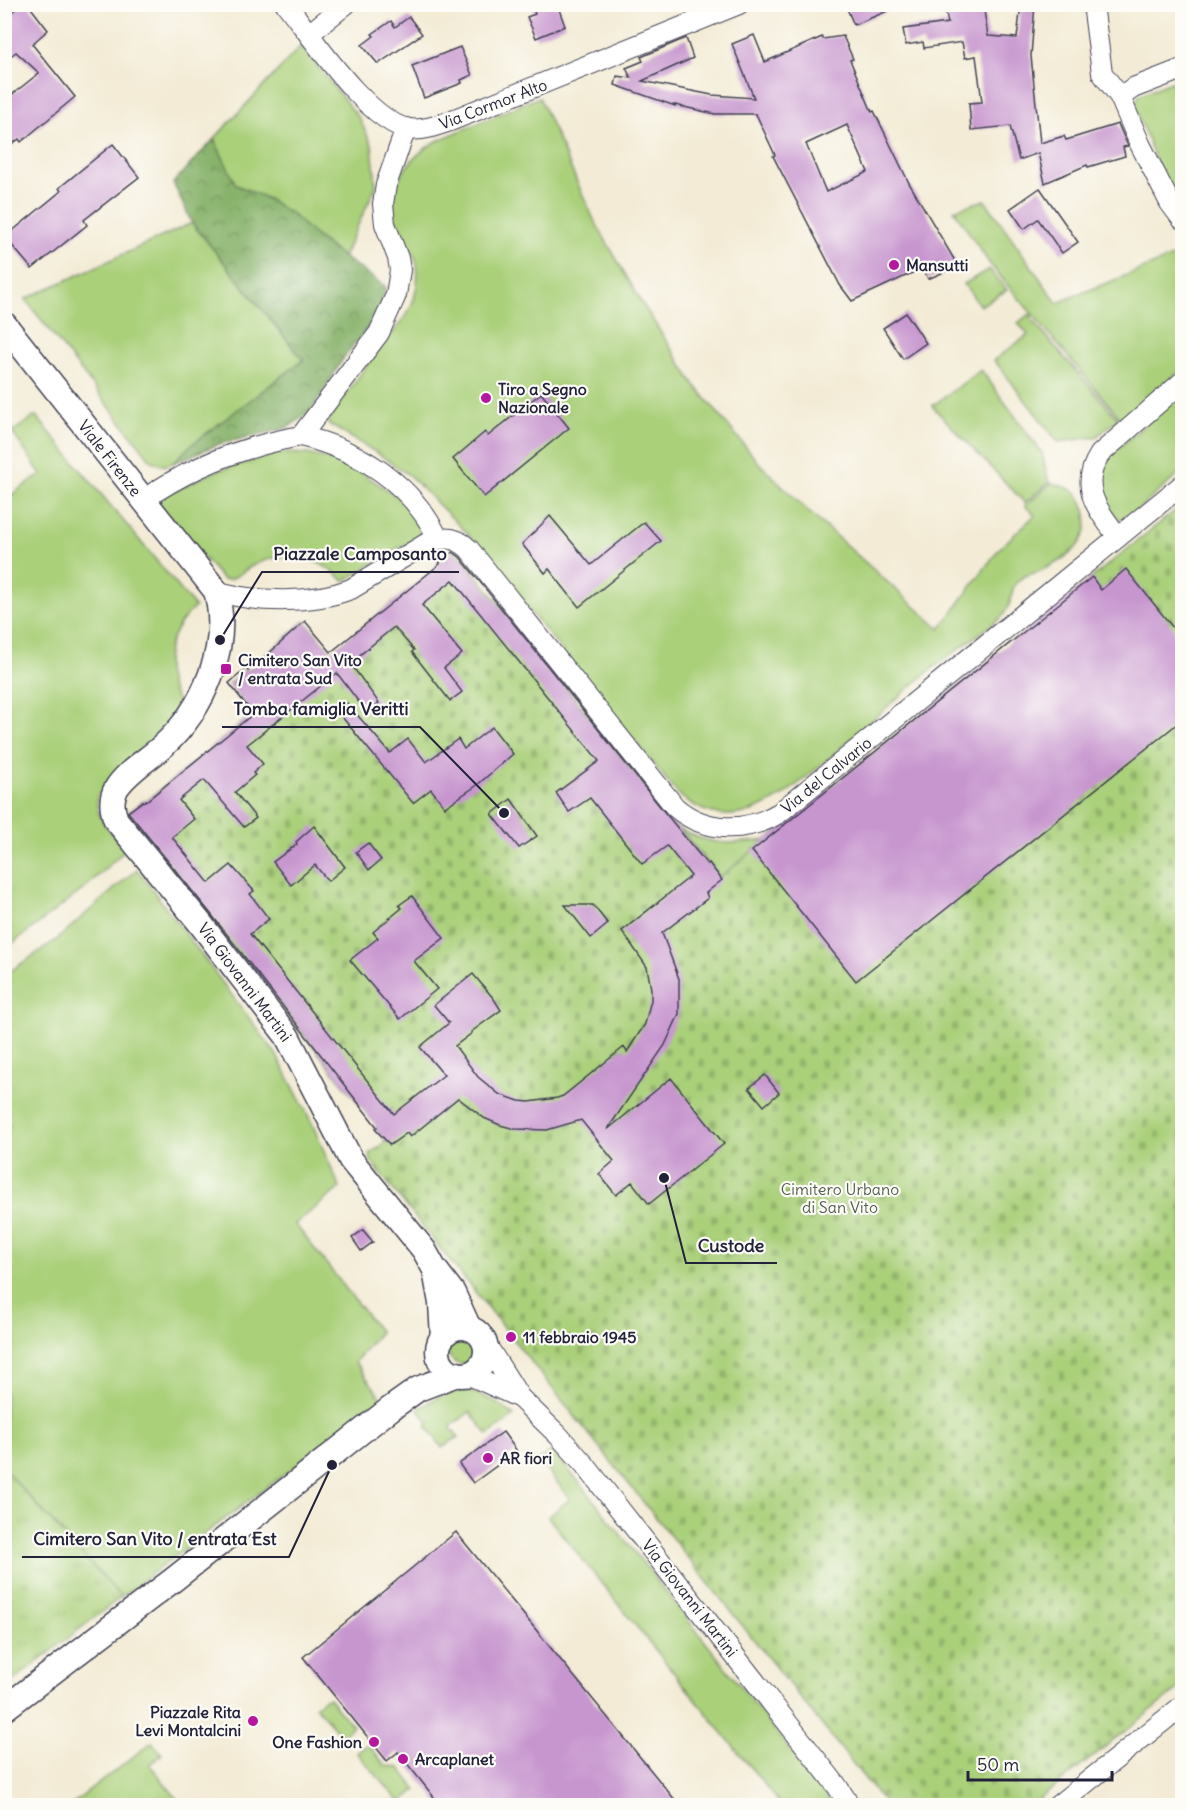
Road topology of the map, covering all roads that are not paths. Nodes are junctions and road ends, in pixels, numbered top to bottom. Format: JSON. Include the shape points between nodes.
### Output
{"nodes":[{"id":1,"x":286,"y":4,"type":"edge"},
{"id":2,"x":346,"y":4,"type":"edge"},
{"id":3,"x":740,"y":4,"type":"edge"},
{"id":4,"x":1094,"y":4,"type":"edge"},
{"id":5,"x":309,"y":34,"type":"junction"},
{"id":6,"x":1182,"y":69,"type":"edge"},
{"id":7,"x":1120,"y":97,"type":"junction"},
{"id":8,"x":406,"y":128,"type":"junction"},
{"id":9,"x":1182,"y":219,"type":"edge"},
{"id":10,"x":4,"y":324,"type":"edge"},
{"id":11,"x":1182,"y":382,"type":"edge"},
{"id":12,"x":301,"y":436,"type":"junction"},
{"id":13,"x":1182,"y":485,"type":"edge"},
{"id":14,"x":143,"y":500,"type":"junction"},
{"id":15,"x":1118,"y":537,"type":"junction"},
{"id":16,"x":438,"y":538,"type":"junction"},
{"id":17,"x":216,"y":591,"type":"junction"},
{"id":18,"x":434,"y":1268,"type":"junction"},
{"id":19,"x":476,"y":1334,"type":"junction"},
{"id":20,"x":441,"y":1347,"type":"junction"},
{"id":21,"x":462,"y":1374,"type":"junction"},
{"id":22,"x":418,"y":1389,"type":"junction"},
{"id":23,"x":520,"y":1398,"type":"junction"},
{"id":24,"x":1182,"y":1706,"type":"edge"},
{"id":25,"x":4,"y":1709,"type":"edge"},
{"id":26,"x":850,"y":1806,"type":"edge"},
{"id":27,"x":1057,"y":1806,"type":"edge"}],
"edges":[{"from":1,"to":5,"type":"street"},
{"from":2,"to":5,"type":"street"},
{"from":3,"to":8,"type":"street","name":"Via Cormor Alto","via":[[432,128]]},
{"from":4,"to":7,"type":"street","via":[[1102,73]]},
{"from":5,"to":8,"type":"street","via":[[359,96]]},
{"from":6,"to":7,"type":"street"},
{"from":7,"to":9,"type":"street","via":[[1140,144]]},
{"from":8,"to":12,"type":"street","via":[[383,204],[385,224],[400,270],[396,295],[379,333]]},
{"from":10,"to":14,"type":"street","name":"Viale Firenze"},
{"from":11,"to":15,"type":"street","via":[[1093,464],[1089,485],[1100,512]]},
{"from":12,"to":14,"type":"street","via":[[240,451],[162,486]]},
{"from":12,"to":16,"type":"street","via":[[336,446],[384,473],[425,514]]},
{"from":13,"to":15,"type":"street","name":"Via del Calvario"},
{"from":14,"to":17,"type":"street","name":"Viale Firenze"},
{"from":15,"to":16,"type":"street","name":"Via del Calvario","via":[[779,813],[734,828],[694,820],[675,807],[469,549],[457,540]]},
{"from":16,"to":17,"type":"street","via":[[336,595],[242,598]]},
{"from":17,"to":18,"type":"street","name":"Via Giovanni Martini","via":[[220,615],[216,655],[204,689],[181,729],[117,788],[112,805],[116,820],[288,1036],[351,1160],[424,1250]]},
{"from":18,"to":19,"type":"street","name":"Via Giovanni Martini"},
{"from":18,"to":20,"type":"street","name":"Via Giovanni Martini","via":[[441,1303]]},
{"from":19,"to":20,"type":"street","via":[[454,1328]]},
{"from":19,"to":21,"type":"street","via":[[486,1348],[482,1363]]},
{"from":19,"to":23,"type":"street","name":"Via Giovanni Martini"},
{"from":20,"to":21,"type":"street","via":[[445,1368]]},
{"from":20,"to":22,"type":"street"},
{"from":21,"to":22,"type":"street"},
{"from":21,"to":23,"type":"street","name":"Via Giovanni Martini"},
{"from":22,"to":25,"type":"street"},
{"from":23,"to":26,"type":"street","name":"Via Giovanni Martini","via":[[585,1465]]},
{"from":24,"to":27,"type":"street"}]}
